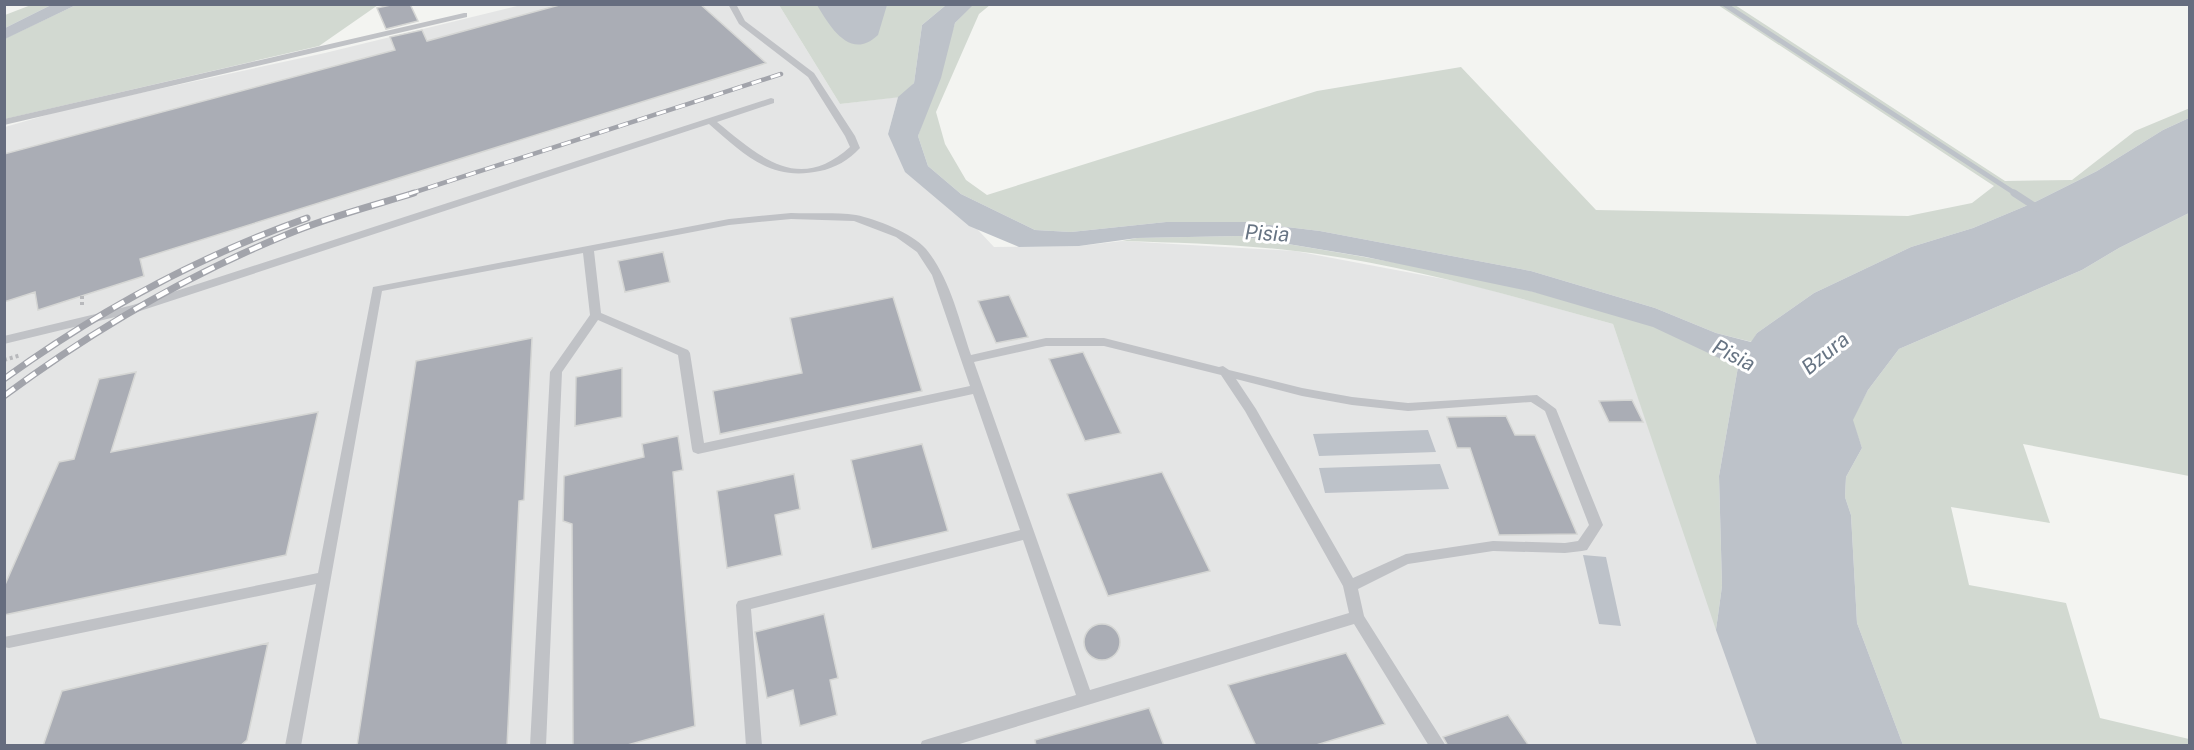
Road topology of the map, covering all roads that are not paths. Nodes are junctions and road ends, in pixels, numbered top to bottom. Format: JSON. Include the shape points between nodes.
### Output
{"nodes":[{"id":1,"x":732,"y":4,"type":"edge"},
{"id":2,"x":464,"y":15,"type":"dead end"},
{"id":3,"x":771,"y":101,"type":"dead end"},
{"id":4,"x":711,"y":121,"type":"junction"},
{"id":5,"x":4,"y":122,"type":"edge"},
{"id":6,"x":588,"y":249,"type":"junction"},
{"id":7,"x":596,"y":315,"type":"junction"},
{"id":8,"x":4,"y":340,"type":"edge"},
{"id":9,"x":967,"y":360,"type":"junction"},
{"id":10,"x":1222,"y":370,"type":"junction"},
{"id":11,"x":977,"y":389,"type":"junction"},
{"id":12,"x":1028,"y":533,"type":"junction"},
{"id":13,"x":324,"y":577,"type":"junction"},
{"id":14,"x":1350,"y":586,"type":"junction"},
{"id":15,"x":1357,"y":617,"type":"junction"},
{"id":16,"x":6,"y":646,"type":"edge"},
{"id":17,"x":1086,"y":700,"type":"junction"},
{"id":18,"x":293,"y":746,"type":"edge"},
{"id":19,"x":538,"y":746,"type":"edge"},
{"id":20,"x":754,"y":746,"type":"edge"},
{"id":21,"x":928,"y":746,"type":"edge"},
{"id":22,"x":1438,"y":746,"type":"edge"}],
"edges":[{"from":1,"to":4,"type":"lane","via":[[742,22],[811,75],[855,148],[846,158],[804,172],[760,161]]},
{"from":2,"to":5,"type":"lane"},
{"from":3,"to":4,"type":"lane"},
{"from":4,"to":8,"type":"lane","via":[[136,308]]},
{"from":6,"to":7,"type":"lane"},
{"from":6,"to":9,"type":"lane","via":[[729,222],[791,216],[855,218],[900,236],[921,250],[937,274]]},
{"from":6,"to":13,"type":"lane","via":[[377,289]]},
{"from":7,"to":11,"type":"lane","via":[[684,353],[698,449]]},
{"from":7,"to":19,"type":"lane","via":[[556,372]]},
{"from":9,"to":10,"type":"lane","via":[[1046,342],[1104,342]]},
{"from":9,"to":11,"type":"lane"},
{"from":10,"to":14,"type":"lane","via":[[1250,409]]},
{"from":10,"to":14,"type":"lane","via":[[1352,401],[1408,407],[1533,398],[1550,409],[1596,525],[1582,546],[1493,546],[1406,560]]},
{"from":11,"to":12,"type":"lane"},
{"from":12,"to":17,"type":"lane"},
{"from":12,"to":20,"type":"lane","via":[[743,604]]},
{"from":13,"to":16,"type":"lane"},
{"from":13,"to":18,"type":"lane"},
{"from":14,"to":15,"type":"lane"},
{"from":15,"to":17,"type":"lane"},
{"from":15,"to":22,"type":"lane"},
{"from":17,"to":21,"type":"lane"}]}
